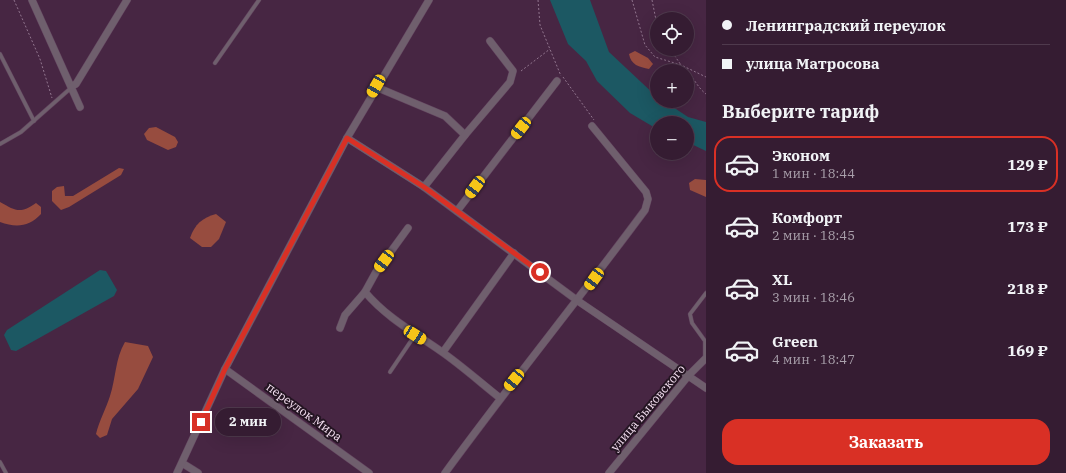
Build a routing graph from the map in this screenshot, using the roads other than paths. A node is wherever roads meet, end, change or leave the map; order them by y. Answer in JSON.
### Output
{"nodes":[{"id":1,"x":32,"y":0,"type":"edge"},
{"id":2,"x":127,"y":0,"type":"edge"},
{"id":3,"x":259,"y":0,"type":"edge"},
{"id":4,"x":429,"y":0,"type":"edge"},
{"id":5,"x":490,"y":41,"type":"dead end"},
{"id":6,"x":0,"y":54,"type":"edge"},
{"id":7,"x":215,"y":63,"type":"dead end"},
{"id":8,"x":557,"y":81,"type":"road end"},
{"id":9,"x":72,"y":86,"type":"junction"},
{"id":10,"x":376,"y":86,"type":"junction"},
{"id":11,"x":80,"y":107,"type":"dead end"},
{"id":12,"x":34,"y":121,"type":"junction"},
{"id":13,"x":592,"y":126,"type":"road end"},
{"id":14,"x":465,"y":135,"type":"junction"},
{"id":15,"x":347,"y":138,"type":"junction"},
{"id":16,"x":0,"y":144,"type":"edge"},
{"id":17,"x":424,"y":187,"type":"junction"},
{"id":18,"x":457,"y":210,"type":"junction"},
{"id":19,"x":408,"y":228,"type":"dead end"},
{"id":20,"x":514,"y":253,"type":"junction"},
{"id":21,"x":365,"y":292,"type":"junction"},
{"id":22,"x":706,"y":293,"type":"edge"},
{"id":23,"x":578,"y":301,"type":"junction"},
{"id":24,"x":340,"y":328,"type":"dead end"},
{"id":25,"x":415,"y":335,"type":"junction"},
{"id":26,"x":443,"y":352,"type":"junction"},
{"id":27,"x":706,"y":359,"type":"edge"},
{"id":28,"x":225,"y":369,"type":"junction"},
{"id":29,"x":390,"y":372,"type":"dead end"},
{"id":30,"x":689,"y":375,"type":"junction"},
{"id":31,"x":706,"y":388,"type":"edge"},
{"id":32,"x":500,"y":398,"type":"junction"},
{"id":33,"x":0,"y":462,"type":"edge"},
{"id":34,"x":182,"y":463,"type":"junction"},
{"id":35,"x":6,"y":473,"type":"edge"},
{"id":36,"x":177,"y":473,"type":"edge"},
{"id":37,"x":198,"y":473,"type":"edge"},
{"id":38,"x":370,"y":473,"type":"edge"},
{"id":39,"x":445,"y":473,"type":"edge"},
{"id":40,"x":609,"y":473,"type":"edge"}],
"edges":[{"from":1,"to":9,"type":"street"},
{"from":2,"to":9,"type":"street"},
{"from":3,"to":7,"type":"lane"},
{"from":4,"to":10,"type":"street"},
{"from":5,"to":14,"type":"street"},
{"from":6,"to":12,"type":"lane"},
{"from":8,"to":18,"type":"street"},
{"from":9,"to":11,"type":"street"},
{"from":9,"to":12,"type":"lane"},
{"from":10,"to":14,"type":"street"},
{"from":10,"to":15,"type":"street"},
{"from":12,"to":16,"type":"lane"},
{"from":13,"to":23,"type":"street"},
{"from":14,"to":17,"type":"street"},
{"from":15,"to":17,"type":"street"},
{"from":15,"to":28,"type":"street"},
{"from":17,"to":18,"type":"street"},
{"from":18,"to":20,"type":"street"},
{"from":19,"to":21,"type":"street"},
{"from":20,"to":23,"type":"street"},
{"from":20,"to":26,"type":"street"},
{"from":21,"to":24,"type":"street"},
{"from":21,"to":25,"type":"street"},
{"from":22,"to":27,"type":"lane"},
{"from":23,"to":30,"type":"street"},
{"from":23,"to":32,"type":"street"},
{"from":25,"to":26,"type":"street"},
{"from":25,"to":29,"type":"lane"},
{"from":26,"to":32,"type":"street"},
{"from":27,"to":30,"type":"street","name":"улица Быковского"},
{"from":28,"to":34,"type":"street"},
{"from":28,"to":38,"type":"street","name":"переулок Мира"},
{"from":30,"to":31,"type":"street"},
{"from":30,"to":40,"type":"street","name":"улица Быковского"},
{"from":32,"to":39,"type":"street"},
{"from":33,"to":35,"type":"lane"},
{"from":34,"to":36,"type":"street"},
{"from":34,"to":37,"type":"street"}]}
